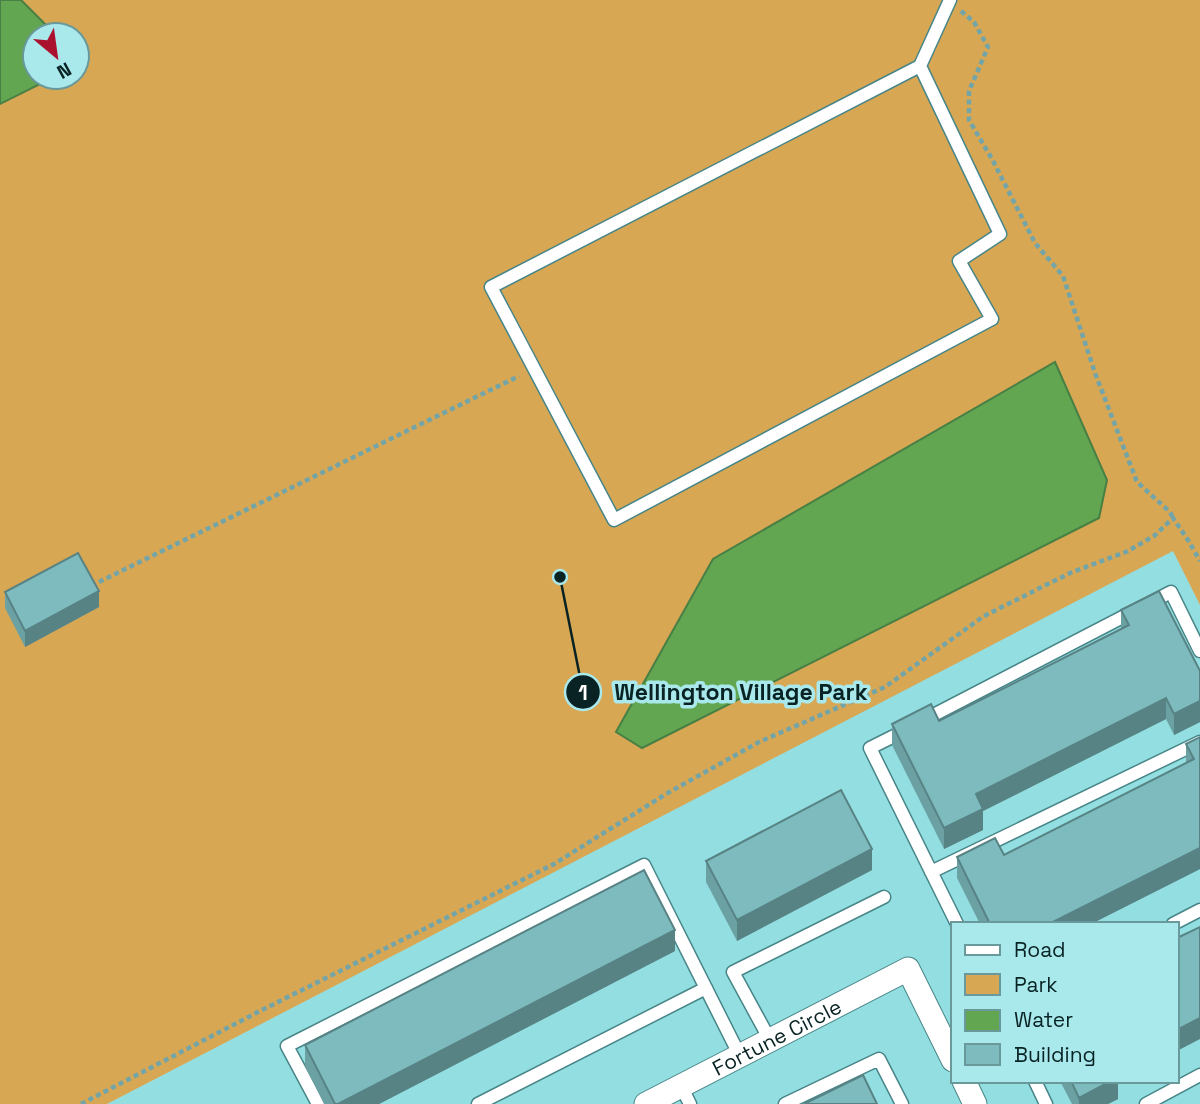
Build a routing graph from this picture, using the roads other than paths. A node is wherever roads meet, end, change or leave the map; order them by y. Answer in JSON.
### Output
{"nodes":[{"id":1,"x":949,"y":1,"type":"edge"},
{"id":2,"x":920,"y":66,"type":"junction"},
{"id":3,"x":1200,"y":651,"type":"edge"},
{"id":4,"x":1200,"y":741,"type":"edge"},
{"id":5,"x":931,"y":872,"type":"junction"},
{"id":6,"x":884,"y":898,"type":"dead end"},
{"id":7,"x":1200,"y":910,"type":"edge"},
{"id":8,"x":956,"y":922,"type":"edge"},
{"id":9,"x":1177,"y":922,"type":"edge"},
{"id":10,"x":706,"y":988,"type":"junction"},
{"id":11,"x":945,"y":1025,"type":"edge"},
{"id":12,"x":770,"y":1040,"type":"junction"},
{"id":13,"x":951,"y":1051,"type":"edge"},
{"id":14,"x":740,"y":1056,"type":"junction"},
{"id":15,"x":1200,"y":1075,"type":"edge"},
{"id":16,"x":965,"y":1083,"type":"edge"},
{"id":17,"x":1036,"y":1083,"type":"edge"},
{"id":18,"x":686,"y":1095,"type":"edge"},
{"id":19,"x":318,"y":1104,"type":"edge"},
{"id":20,"x":478,"y":1104,"type":"edge"},
{"id":21,"x":646,"y":1104,"type":"edge"},
{"id":22,"x":785,"y":1104,"type":"edge"},
{"id":23,"x":902,"y":1104,"type":"edge"},
{"id":24,"x":975,"y":1104,"type":"edge"},
{"id":25,"x":1046,"y":1104,"type":"edge"},
{"id":26,"x":1146,"y":1104,"type":"edge"}],
"edges":[{"from":1,"to":2,"type":"lane"},
{"from":2,"to":2,"type":"lane"},
{"from":3,"to":5,"type":"lane"},
{"from":4,"to":5,"type":"lane"},
{"from":5,"to":8,"type":"lane"},
{"from":6,"to":12,"type":"lane"},
{"from":7,"to":9,"type":"lane"},
{"from":10,"to":14,"type":"lane"},
{"from":10,"to":19,"type":"lane"},
{"from":10,"to":20,"type":"lane"},
{"from":11,"to":12,"type":"street","name":"Fortune Circle"},
{"from":11,"to":13,"type":"street"},
{"from":12,"to":14,"type":"street","name":"Fortune Circle"},
{"from":14,"to":18,"type":"street","name":"Fortune Circle"},
{"from":15,"to":26,"type":"lane"},
{"from":16,"to":24,"type":"street"},
{"from":17,"to":25,"type":"lane"},
{"from":18,"to":21,"type":"street","name":"Fortune Circle"},
{"from":22,"to":23,"type":"lane"}]}
